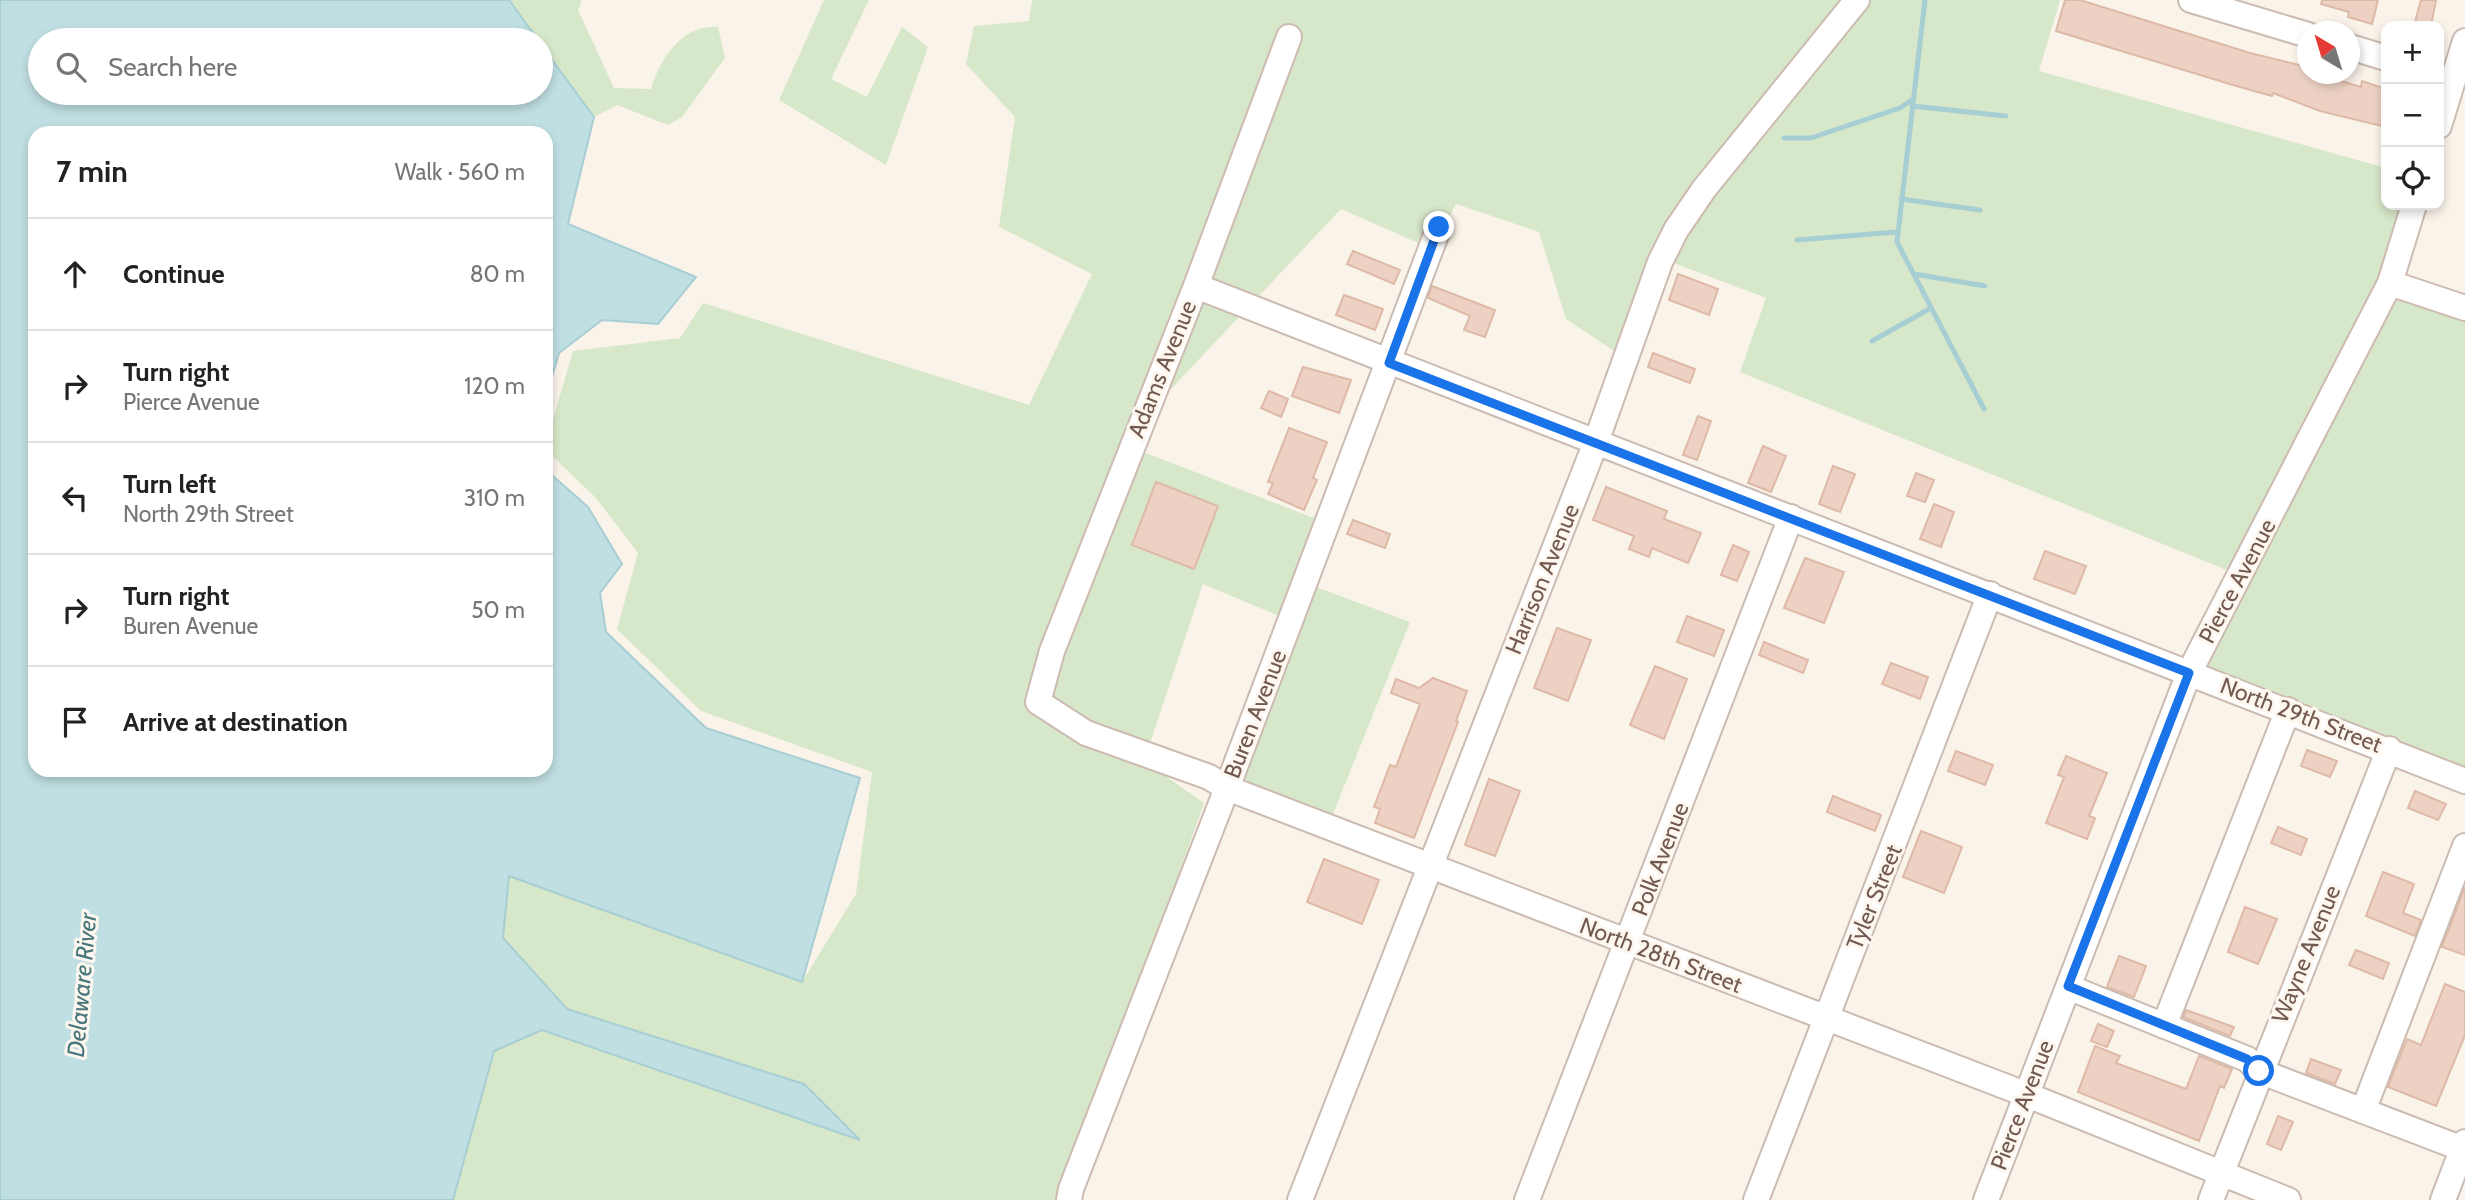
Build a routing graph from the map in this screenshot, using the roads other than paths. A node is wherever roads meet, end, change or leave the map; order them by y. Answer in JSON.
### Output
{"nodes":[{"id":1,"x":1857,"y":0,"type":"edge"},
{"id":2,"x":2191,"y":0,"type":"edge"},
{"id":3,"x":2297,"y":32,"type":"edge"},
{"id":4,"x":1289,"y":37,"type":"dead end"},
{"id":5,"x":2465,"y":41,"type":"edge"},
{"id":6,"x":2360,"y":50,"type":"edge"},
{"id":7,"x":2381,"y":56,"type":"edge"},
{"id":8,"x":2453,"y":78,"type":"edge"},
{"id":9,"x":2444,"y":109,"type":"edge"},
{"id":10,"x":2412,"y":210,"type":"edge"},
{"id":11,"x":1439,"y":227,"type":"dead end"},
{"id":12,"x":2390,"y":284,"type":"junction"},
{"id":13,"x":1196,"y":286,"type":"junction"},
{"id":14,"x":2465,"y":308,"type":"edge"},
{"id":15,"x":1389,"y":363,"type":"junction"},
{"id":16,"x":1596,"y":442,"type":"junction"},
{"id":17,"x":1791,"y":517,"type":"junction"},
{"id":18,"x":1990,"y":594,"type":"junction"},
{"id":19,"x":2189,"y":673,"type":"junction"},
{"id":20,"x":1038,"y":702,"type":"joint"},
{"id":21,"x":2288,"y":710,"type":"junction"},
{"id":22,"x":2389,"y":749,"type":"junction"},
{"id":23,"x":2465,"y":781,"type":"edge"},
{"id":24,"x":1227,"y":788,"type":"junction"},
{"id":25,"x":2465,"y":846,"type":"edge"},
{"id":26,"x":1429,"y":865,"type":"junction"},
{"id":27,"x":1628,"y":942,"type":"junction"},
{"id":28,"x":2068,"y":986,"type":"junction"},
{"id":29,"x":1825,"y":1019,"type":"junction"},
{"id":30,"x":2164,"y":1026,"type":"junction"},
{"id":31,"x":2259,"y":1071,"type":"junction"},
{"id":32,"x":2025,"y":1094,"type":"junction"},
{"id":33,"x":2363,"y":1111,"type":"junction"},
{"id":34,"x":2462,"y":1160,"type":"edge"},
{"id":35,"x":2221,"y":1174,"type":"junction"},
{"id":36,"x":1069,"y":1200,"type":"edge"},
{"id":37,"x":1300,"y":1200,"type":"edge"},
{"id":38,"x":1527,"y":1200,"type":"edge"},
{"id":39,"x":1756,"y":1200,"type":"edge"},
{"id":40,"x":1986,"y":1200,"type":"edge"},
{"id":41,"x":2211,"y":1200,"type":"edge"},
{"id":42,"x":2288,"y":1200,"type":"edge"},
{"id":43,"x":2443,"y":1200,"type":"edge"}],
"edges":[{"from":1,"to":16,"type":"street","name":"Harrison Avenue"},
{"from":2,"to":3,"type":"street"},
{"from":4,"to":13,"type":"street","name":"Adams Avenue"},
{"from":5,"to":8,"type":"street"},
{"from":6,"to":7,"type":"street"},
{"from":8,"to":9,"type":"street"},
{"from":10,"to":12,"type":"street","name":"Pierce Avenue"},
{"from":11,"to":15,"type":"street","name":"Buren Avenue"},
{"from":12,"to":14,"type":"street"},
{"from":12,"to":19,"type":"street","name":"Pierce Avenue"},
{"from":13,"to":15,"type":"street","name":"North 29th Street"},
{"from":13,"to":20,"type":"street","name":"Adams Avenue"},
{"from":15,"to":16,"type":"street","name":"North 29th Street"},
{"from":15,"to":24,"type":"street","name":"Buren Avenue"},
{"from":16,"to":17,"type":"street","name":"North 29th Street"},
{"from":16,"to":26,"type":"street","name":"Harrison Avenue"},
{"from":17,"to":18,"type":"street","name":"North 29th Street"},
{"from":17,"to":27,"type":"street","name":"Polk Avenue"},
{"from":18,"to":19,"type":"street","name":"North 29th Street"},
{"from":18,"to":29,"type":"street","name":"Tyler Street"},
{"from":19,"to":21,"type":"street","name":"North 29th Street"},
{"from":19,"to":28,"type":"street","name":"Pierce Avenue"},
{"from":20,"to":24,"type":"street","name":"North 28th Street"},
{"from":21,"to":22,"type":"street","name":"North 29th Street"},
{"from":21,"to":30,"type":"street"},
{"from":22,"to":23,"type":"street","name":"North 29th Street"},
{"from":22,"to":31,"type":"street","name":"Wayne Avenue"},
{"from":24,"to":26,"type":"street","name":"North 28th Street"},
{"from":24,"to":36,"type":"street","name":"Buren Avenue"},
{"from":25,"to":33,"type":"street"},
{"from":26,"to":27,"type":"street","name":"North 28th Street"},
{"from":26,"to":37,"type":"street","name":"Harrison Avenue"},
{"from":27,"to":29,"type":"street","name":"North 28th Street"},
{"from":27,"to":38,"type":"street","name":"Polk Avenue"},
{"from":28,"to":30,"type":"street"},
{"from":28,"to":32,"type":"street","name":"Pierce Avenue"},
{"from":29,"to":32,"type":"street","name":"North 28th Street"},
{"from":29,"to":39,"type":"street","name":"Tyler Street"},
{"from":30,"to":31,"type":"street"},
{"from":31,"to":33,"type":"street"},
{"from":31,"to":35,"type":"street","name":"Wayne Avenue"},
{"from":32,"to":35,"type":"street","name":"North 28th Street"},
{"from":32,"to":40,"type":"street","name":"Pierce Avenue"},
{"from":33,"to":34,"type":"street"},
{"from":34,"to":43,"type":"street"},
{"from":35,"to":41,"type":"street","name":"Wayne Avenue"},
{"from":35,"to":42,"type":"street","name":"North 28th Street"}]}
